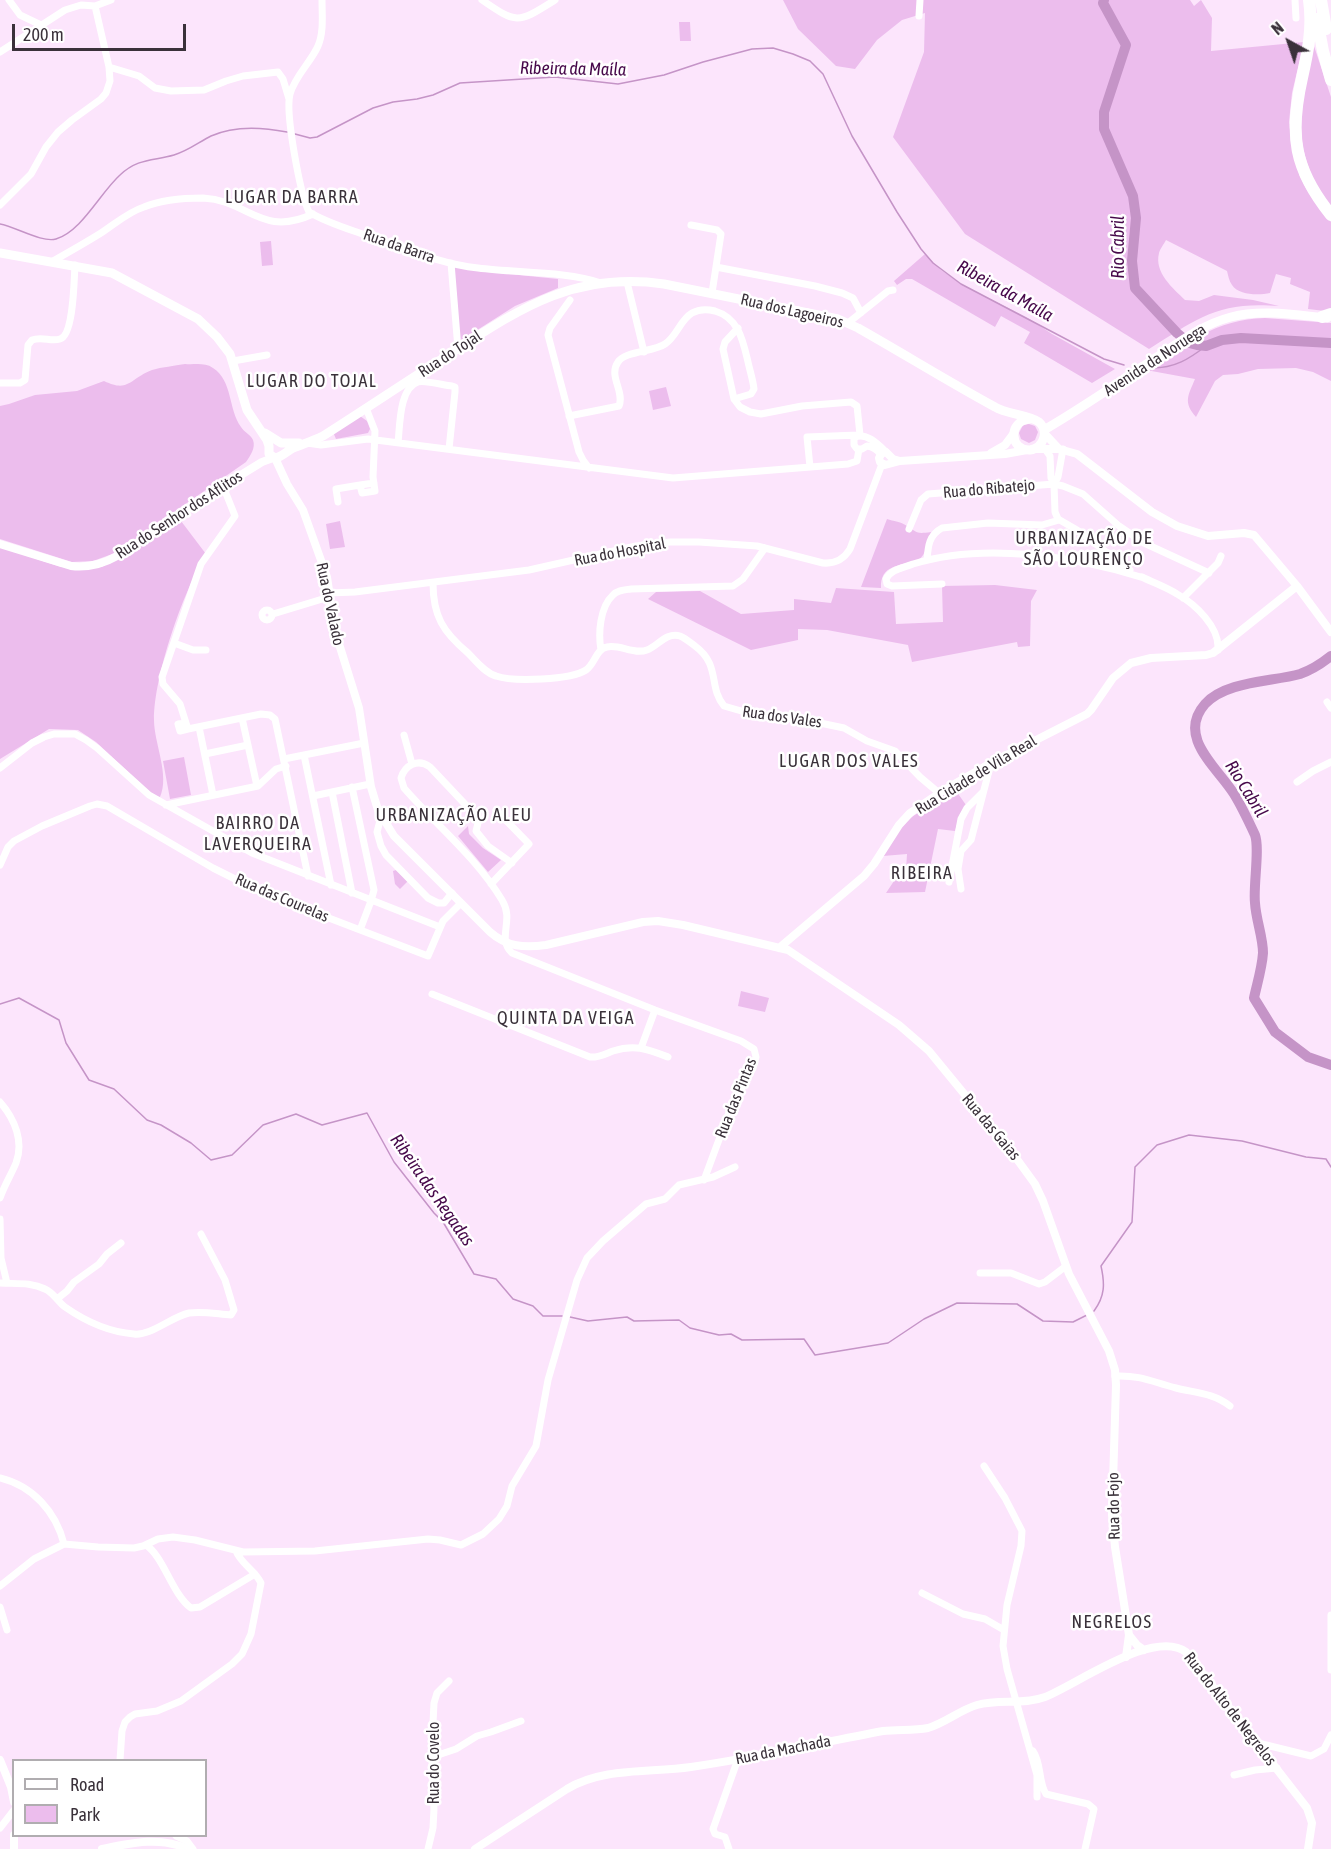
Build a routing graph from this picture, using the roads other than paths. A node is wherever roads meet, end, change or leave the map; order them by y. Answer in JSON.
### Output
{"nodes":[{"id":1,"x":9,"y":0,"type":"edge"},
{"id":2,"x":111,"y":0,"type":"edge"},
{"id":3,"x":322,"y":0,"type":"edge"},
{"id":4,"x":482,"y":0,"type":"edge"},
{"id":5,"x":555,"y":0,"type":"edge"},
{"id":6,"x":920,"y":0,"type":"edge"},
{"id":7,"x":1295,"y":0,"type":"edge"},
{"id":8,"x":1309,"y":0,"type":"edge"},
{"id":9,"x":1315,"y":0,"type":"edge"},
{"id":10,"x":1321,"y":0,"type":"edge"},
{"id":11,"x":94,"y":6,"type":"junction"},
{"id":12,"x":919,"y":16,"type":"dead end"},
{"id":13,"x":1296,"y":18,"type":"dead end"},
{"id":14,"x":41,"y":25,"type":"junction"},
{"id":15,"x":0,"y":52,"type":"edge"},
{"id":16,"x":1331,"y":54,"type":"edge"},
{"id":17,"x":110,"y":67,"type":"junction"},
{"id":18,"x":1331,"y":80,"type":"edge"},
{"id":19,"x":289,"y":100,"type":"junction"},
{"id":20,"x":0,"y":205,"type":"edge"},
{"id":21,"x":313,"y":214,"type":"junction"},
{"id":22,"x":1331,"y":215,"type":"edge"},
{"id":23,"x":691,"y":225,"type":"dead end"},
{"id":24,"x":0,"y":253,"type":"edge"},
{"id":25,"x":53,"y":261,"type":"junction"},
{"id":26,"x":451,"y":263,"type":"junction"},
{"id":27,"x":75,"y":265,"type":"junction"},
{"id":28,"x":716,"y":267,"type":"junction"},
{"id":29,"x":570,"y":277,"type":"junction"},
{"id":30,"x":627,"y":282,"type":"junction"},
{"id":31,"x":601,"y":283,"type":"junction"},
{"id":32,"x":892,"y":290,"type":"dead end"},
{"id":33,"x":570,"y":293,"type":"junction"},
{"id":34,"x":712,"y":293,"type":"junction"},
{"id":35,"x":861,"y":313,"type":"junction"},
{"id":36,"x":1328,"y":316,"type":"edge"},
{"id":37,"x":848,"y":323,"type":"junction"},
{"id":38,"x":738,"y":328,"type":"junction"},
{"id":39,"x":458,"y":349,"type":"junction"},
{"id":40,"x":644,"y":352,"type":"junction"},
{"id":41,"x":267,"y":355,"type":"dead end"},
{"id":42,"x":233,"y":361,"type":"junction"},
{"id":43,"x":0,"y":383,"type":"edge"},
{"id":44,"x":734,"y":399,"type":"junction"},
{"id":45,"x":1087,"y":404,"type":"junction"},
{"id":46,"x":366,"y":408,"type":"junction"},
{"id":47,"x":998,"y":409,"type":"junction"},
{"id":48,"x":569,"y":416,"type":"junction"},
{"id":49,"x":1033,"y":419,"type":"junction"},
{"id":50,"x":257,"y":425,"type":"junction"},
{"id":51,"x":1014,"y":431,"type":"junction"},
{"id":52,"x":1044,"y":432,"type":"junction"},
{"id":53,"x":375,"y":440,"type":"junction"},
{"id":54,"x":862,"y":441,"type":"junction"},
{"id":55,"x":280,"y":442,"type":"junction"},
{"id":56,"x":398,"y":442,"type":"junction"},
{"id":57,"x":307,"y":443,"type":"junction"},
{"id":58,"x":449,"y":449,"type":"junction"},
{"id":59,"x":1030,"y":449,"type":"junction"},
{"id":60,"x":1045,"y":449,"type":"junction"},
{"id":61,"x":1061,"y":449,"type":"junction"},
{"id":62,"x":275,"y":453,"type":"junction"},
{"id":63,"x":988,"y":454,"type":"junction"},
{"id":64,"x":886,"y":458,"type":"junction"},
{"id":65,"x":810,"y":467,"type":"junction"},
{"id":66,"x":589,"y":468,"type":"junction"},
{"id":67,"x":1054,"y":484,"type":"junction"},
{"id":68,"x":223,"y":486,"type":"junction"},
{"id":69,"x":338,"y":502,"type":"dead end"},
{"id":70,"x":1059,"y":520,"type":"junction"},
{"id":71,"x":909,"y":529,"type":"dead end"},
{"id":72,"x":0,"y":544,"type":"edge"},
{"id":73,"x":765,"y":548,"type":"junction"},
{"id":74,"x":1221,"y":556,"type":"dead end"},
{"id":75,"x":927,"y":560,"type":"junction"},
{"id":76,"x":1209,"y":573,"type":"junction"},
{"id":77,"x":1144,"y":578,"type":"junction"},
{"id":78,"x":433,"y":582,"type":"junction"},
{"id":79,"x":942,"y":584,"type":"dead end"},
{"id":80,"x":1297,"y":586,"type":"junction"},
{"id":81,"x":329,"y":595,"type":"junction"},
{"id":82,"x":1183,"y":598,"type":"junction"},
{"id":83,"x":273,"y":614,"type":"dead end"},
{"id":84,"x":1329,"y":630,"type":"edge"},
{"id":85,"x":174,"y":643,"type":"junction"},
{"id":86,"x":206,"y":650,"type":"dead end"},
{"id":87,"x":601,"y":650,"type":"junction"},
{"id":88,"x":1218,"y":650,"type":"junction"},
{"id":89,"x":242,"y":718,"type":"junction"},
{"id":90,"x":199,"y":727,"type":"junction"},
{"id":91,"x":404,"y":735,"type":"dead end"},
{"id":92,"x":364,"y":743,"type":"junction"},
{"id":93,"x":248,"y":745,"type":"junction"},
{"id":94,"x":205,"y":754,"type":"junction"},
{"id":95,"x":304,"y":755,"type":"junction"},
{"id":96,"x":1331,"y":762,"type":"edge"},
{"id":97,"x":285,"y":763,"type":"junction"},
{"id":98,"x":991,"y":763,"type":"junction"},
{"id":99,"x":412,"y":764,"type":"junction"},
{"id":100,"x":0,"y":768,"type":"edge"},
{"id":101,"x":1297,"y":782,"type":"dead end"},
{"id":102,"x":370,"y":784,"type":"junction"},
{"id":103,"x":257,"y":786,"type":"junction"},
{"id":104,"x":352,"y":788,"type":"junction"},
{"id":105,"x":332,"y":792,"type":"junction"},
{"id":106,"x":939,"y":793,"type":"junction"},
{"id":107,"x":982,"y":793,"type":"junction"},
{"id":108,"x":213,"y":795,"type":"junction"},
{"id":109,"x":313,"y":796,"type":"junction"},
{"id":110,"x":166,"y":805,"type":"junction"},
{"id":111,"x":495,"y":810,"type":"dead end"},
{"id":112,"x":381,"y":817,"type":"junction"},
{"id":113,"x":8,"y":847,"type":"junction"},
{"id":114,"x":0,"y":851,"type":"edge"},
{"id":115,"x":512,"y":863,"type":"junction"},
{"id":116,"x":0,"y":865,"type":"edge"},
{"id":117,"x":308,"y":876,"type":"junction"},
{"id":118,"x":949,"y":882,"type":"dead end"},
{"id":119,"x":491,"y":884,"type":"junction"},
{"id":120,"x":331,"y":885,"type":"junction"},
{"id":121,"x":961,"y":889,"type":"dead end"},
{"id":122,"x":352,"y":893,"type":"junction"},
{"id":123,"x":452,"y":893,"type":"junction"},
{"id":124,"x":371,"y":900,"type":"junction"},
{"id":125,"x":461,"y":903,"type":"junction"},
{"id":126,"x":440,"y":927,"type":"junction"},
{"id":127,"x":506,"y":927,"type":"junction"},
{"id":128,"x":360,"y":930,"type":"junction"},
{"id":129,"x":494,"y":935,"type":"junction"},
{"id":130,"x":514,"y":945,"type":"junction"},
{"id":131,"x":779,"y":948,"type":"junction"},
{"id":132,"x":432,"y":994,"type":"dead end"},
{"id":133,"x":654,"y":1010,"type":"junction"},
{"id":134,"x":641,"y":1048,"type":"junction"},
{"id":135,"x":668,"y":1058,"type":"dead end"},
{"id":136,"x":0,"y":1102,"type":"edge"},
{"id":137,"x":735,"y":1167,"type":"dead end"},
{"id":138,"x":704,"y":1180,"type":"junction"},
{"id":139,"x":0,"y":1198,"type":"edge"},
{"id":140,"x":0,"y":1219,"type":"edge"},
{"id":141,"x":201,"y":1234,"type":"dead end"},
{"id":142,"x":121,"y":1243,"type":"dead end"},
{"id":143,"x":1066,"y":1266,"type":"junction"},
{"id":144,"x":980,"y":1274,"type":"dead end"},
{"id":145,"x":4,"y":1283,"type":"edge"},
{"id":146,"x":57,"y":1299,"type":"junction"},
{"id":147,"x":1115,"y":1376,"type":"junction"},
{"id":148,"x":1230,"y":1406,"type":"dead end"},
{"id":149,"x":984,"y":1466,"type":"dead end"},
{"id":150,"x":0,"y":1478,"type":"edge"},
{"id":151,"x":64,"y":1544,"type":"junction"},
{"id":152,"x":146,"y":1545,"type":"junction"},
{"id":153,"x":236,"y":1551,"type":"junction"},
{"id":154,"x":255,"y":1574,"type":"junction"},
{"id":155,"x":0,"y":1586,"type":"edge"},
{"id":156,"x":922,"y":1593,"type":"dead end"},
{"id":157,"x":0,"y":1607,"type":"edge"},
{"id":158,"x":1331,"y":1615,"type":"edge"},
{"id":159,"x":7,"y":1630,"type":"dead end"},
{"id":160,"x":1004,"y":1630,"type":"junction"},
{"id":161,"x":1129,"y":1635,"type":"junction"},
{"id":162,"x":1144,"y":1650,"type":"junction"},
{"id":163,"x":1126,"y":1657,"type":"junction"},
{"id":164,"x":1331,"y":1670,"type":"edge"},
{"id":165,"x":449,"y":1681,"type":"dead end"},
{"id":166,"x":1015,"y":1701,"type":"junction"},
{"id":167,"x":996,"y":1702,"type":"joint"},
{"id":168,"x":521,"y":1721,"type":"dead end"},
{"id":169,"x":1331,"y":1735,"type":"edge"},
{"id":170,"x":1258,"y":1743,"type":"junction"},
{"id":171,"x":1028,"y":1745,"type":"junction"},
{"id":172,"x":432,"y":1757,"type":"junction"},
{"id":173,"x":120,"y":1759,"type":"edge"},
{"id":174,"x":738,"y":1759,"type":"junction"},
{"id":175,"x":0,"y":1760,"type":"edge"},
{"id":176,"x":1277,"y":1768,"type":"junction"},
{"id":177,"x":1234,"y":1775,"type":"dead end"},
{"id":178,"x":12,"y":1790,"type":"edge"},
{"id":179,"x":1037,"y":1797,"type":"dead end"},
{"id":180,"x":12,"y":1813,"type":"edge"},
{"id":181,"x":0,"y":1828,"type":"edge"},
{"id":182,"x":178,"y":1837,"type":"edge"},
{"id":183,"x":102,"y":1849,"type":"edge"},
{"id":184,"x":188,"y":1849,"type":"edge"},
{"id":185,"x":193,"y":1849,"type":"edge"},
{"id":186,"x":428,"y":1849,"type":"edge"},
{"id":187,"x":475,"y":1849,"type":"edge"},
{"id":188,"x":729,"y":1849,"type":"edge"},
{"id":189,"x":1085,"y":1849,"type":"edge"},
{"id":190,"x":1308,"y":1849,"type":"edge"}],
"edges":[{"from":1,"to":14,"type":"street"},
{"from":2,"to":11,"type":"street"},
{"from":3,"to":19,"type":"street"},
{"from":4,"to":5,"type":"street"},
{"from":6,"to":12,"type":"street"},
{"from":7,"to":13,"type":"street"},
{"from":8,"to":22,"type":"highway"},
{"from":9,"to":18,"type":"highway"},
{"from":10,"to":16,"type":"highway"},
{"from":11,"to":14,"type":"street"},
{"from":11,"to":17,"type":"street"},
{"from":14,"to":15,"type":"street"},
{"from":17,"to":19,"type":"street"},
{"from":17,"to":20,"type":"street"},
{"from":19,"to":21,"type":"street"},
{"from":21,"to":25,"type":"street"},
{"from":21,"to":26,"type":"street","name":"Rua da Barra"},
{"from":23,"to":28,"type":"street"},
{"from":24,"to":25,"type":"main road"},
{"from":25,"to":27,"type":"main road"},
{"from":26,"to":29,"type":"street","name":"Rua da Barra"},
{"from":26,"to":39,"type":"street"},
{"from":27,"to":42,"type":"main road"},
{"from":27,"to":43,"type":"street"},
{"from":28,"to":34,"type":"street"},
{"from":28,"to":35,"type":"street"},
{"from":29,"to":31,"type":"street","name":"Rua da Barra"},
{"from":29,"to":33,"type":"street"},
{"from":30,"to":31,"type":"main road","name":"Rua dos Lagoeiros"},
{"from":30,"to":34,"type":"main road","name":"Rua dos Lagoeiros"},
{"from":30,"to":40,"type":"street"},
{"from":31,"to":33,"type":"main road","name":"Rua do Tojal"},
{"from":32,"to":35,"type":"street"},
{"from":33,"to":39,"type":"main road","name":"Rua do Tojal"},
{"from":33,"to":48,"type":"street"},
{"from":34,"to":37,"type":"main road","name":"Rua dos Lagoeiros"},
{"from":35,"to":37,"type":"street"},
{"from":36,"to":45,"type":"main road","name":"Avenida da Noruega"},
{"from":37,"to":47,"type":"main road","name":"Rua dos Lagoeiros"},
{"from":38,"to":40,"type":"street"},
{"from":38,"to":44,"type":"street"},
{"from":38,"to":44,"type":"street"},
{"from":39,"to":46,"type":"main road","name":"Rua do Tojal"},
{"from":40,"to":48,"type":"street"},
{"from":41,"to":42,"type":"street"},
{"from":42,"to":50,"type":"main road"},
{"from":44,"to":54,"type":"street"},
{"from":45,"to":49,"type":"main road","name":"Avenida da Noruega"},
{"from":45,"to":52,"type":"main road","name":"Avenida da Noruega"},
{"from":46,"to":53,"type":"street"},
{"from":46,"to":57,"type":"main road","name":"Rua do Tojal"},
{"from":47,"to":49,"type":"main road","name":"Rua dos Lagoeiros"},
{"from":47,"to":51,"type":"main road","name":"Rua dos Lagoeiros"},
{"from":48,"to":66,"type":"street"},
{"from":49,"to":51,"type":"main road"},
{"from":49,"to":52,"type":"main road"},
{"from":50,"to":55,"type":"main road"},
{"from":50,"to":62,"type":"main road"},
{"from":51,"to":59,"type":"main road"},
{"from":51,"to":63,"type":"street"},
{"from":52,"to":59,"type":"main road"},
{"from":52,"to":61,"type":"street"},
{"from":53,"to":56,"type":"street"},
{"from":53,"to":57,"type":"street"},
{"from":53,"to":69,"type":"street"},
{"from":54,"to":64,"type":"street"},
{"from":54,"to":65,"type":"street"},
{"from":54,"to":65,"type":"street"},
{"from":55,"to":57,"type":"main road"},
{"from":55,"to":62,"type":"main road"},
{"from":56,"to":58,"type":"street"},
{"from":56,"to":58,"type":"street"},
{"from":57,"to":62,"type":"main road","name":"Rua do Tojal"},
{"from":58,"to":66,"type":"street"},
{"from":59,"to":60,"type":"street"},
{"from":59,"to":63,"type":"street"},
{"from":60,"to":61,"type":"street"},
{"from":60,"to":67,"type":"street"},
{"from":61,"to":67,"type":"street"},
{"from":61,"to":80,"type":"street"},
{"from":62,"to":68,"type":"street","name":"Rua do Senhor dos Aflitos"},
{"from":62,"to":81,"type":"street","name":"Rua do Valado"},
{"from":63,"to":64,"type":"street"},
{"from":64,"to":73,"type":"street","name":"Rua do Hospital"},
{"from":65,"to":66,"type":"street"},
{"from":67,"to":70,"type":"street"},
{"from":67,"to":71,"type":"street","name":"Rua do Ribatejo"},
{"from":67,"to":76,"type":"street"},
{"from":68,"to":72,"type":"street","name":"Rua do Senhor dos Aflitos"},
{"from":68,"to":85,"type":"street"},
{"from":70,"to":75,"type":"street"},
{"from":70,"to":77,"type":"street"},
{"from":73,"to":78,"type":"street","name":"Rua do Hospital"},
{"from":73,"to":87,"type":"street"},
{"from":74,"to":76,"type":"street"},
{"from":75,"to":77,"type":"street"},
{"from":75,"to":79,"type":"street"},
{"from":76,"to":82,"type":"street"},
{"from":77,"to":82,"type":"street"},
{"from":78,"to":81,"type":"street","name":"Rua do Hospital"},
{"from":78,"to":87,"type":"street"},
{"from":80,"to":84,"type":"street"},
{"from":80,"to":88,"type":"street"},
{"from":81,"to":83,"type":"street","name":"Rua do Hospital"},
{"from":81,"to":92,"type":"street","name":"Rua do Valado"},
{"from":82,"to":88,"type":"street"},
{"from":85,"to":86,"type":"street"},
{"from":85,"to":90,"type":"street"},
{"from":87,"to":106,"type":"street","name":"Rua dos Vales"},
{"from":88,"to":98,"type":"street","name":"Rua Cidade de Vila Real"},
{"from":89,"to":90,"type":"street"},
{"from":89,"to":93,"type":"street"},
{"from":89,"to":97,"type":"street"},
{"from":90,"to":94,"type":"street"},
{"from":91,"to":99,"type":"street"},
{"from":92,"to":95,"type":"street"},
{"from":92,"to":102,"type":"street","name":"Rua do Valado"},
{"from":93,"to":94,"type":"street"},
{"from":93,"to":103,"type":"street"},
{"from":94,"to":108,"type":"street"},
{"from":95,"to":97,"type":"street"},
{"from":95,"to":109,"type":"street"},
{"from":96,"to":101,"type":"street"},
{"from":97,"to":103,"type":"street"},
{"from":97,"to":117,"type":"street"},
{"from":98,"to":106,"type":"street","name":"Rua Cidade de Vila Real"},
{"from":98,"to":107,"type":"street"},
{"from":99,"to":115,"type":"street"},
{"from":99,"to":119,"type":"street"},
{"from":100,"to":110,"type":"street"},
{"from":102,"to":104,"type":"street"},
{"from":102,"to":112,"type":"street","name":"Rua do Valado"},
{"from":103,"to":108,"type":"street"},
{"from":104,"to":105,"type":"street"},
{"from":104,"to":124,"type":"street"},
{"from":105,"to":109,"type":"street"},
{"from":105,"to":122,"type":"street"},
{"from":106,"to":131,"type":"street","name":"Rua Cidade de Vila Real"},
{"from":107,"to":118,"type":"street"},
{"from":107,"to":121,"type":"street"},
{"from":108,"to":110,"type":"street"},
{"from":109,"to":120,"type":"street"},
{"from":110,"to":117,"type":"street"},
{"from":111,"to":115,"type":"street"},
{"from":112,"to":123,"type":"street","name":"Rua do Valado"},
{"from":112,"to":123,"type":"street"},
{"from":113,"to":114,"type":"street"},
{"from":113,"to":116,"type":"street"},
{"from":113,"to":128,"type":"street","name":"Rua das Courelas"},
{"from":115,"to":119,"type":"street"},
{"from":117,"to":120,"type":"street"},
{"from":119,"to":127,"type":"street"},
{"from":120,"to":122,"type":"street"},
{"from":122,"to":124,"type":"street"},
{"from":123,"to":125,"type":"street","name":"Rua do Valado"},
{"from":124,"to":126,"type":"street"},
{"from":124,"to":128,"type":"street"},
{"from":125,"to":126,"type":"street"},
{"from":125,"to":129,"type":"street","name":"Rua do Valado"},
{"from":126,"to":128,"type":"street","name":"Rua das Courelas"},
{"from":127,"to":129,"type":"street"},
{"from":127,"to":130,"type":"street"},
{"from":129,"to":130,"type":"street","name":"Rua do Valado"},
{"from":130,"to":131,"type":"street"},
{"from":130,"to":133,"type":"street"},
{"from":131,"to":143,"type":"street","name":"Rua das Gaias"},
{"from":132,"to":134,"type":"street"},
{"from":133,"to":134,"type":"street"},
{"from":133,"to":138,"type":"street","name":"Rua das Pintas"},
{"from":134,"to":135,"type":"street"},
{"from":136,"to":139,"type":"street"},
{"from":137,"to":138,"type":"street"},
{"from":138,"to":153,"type":"street"},
{"from":140,"to":145,"type":"street"},
{"from":141,"to":146,"type":"street"},
{"from":142,"to":146,"type":"street"},
{"from":143,"to":144,"type":"street"},
{"from":143,"to":147,"type":"street","name":"Rua das Gaias"},
{"from":145,"to":146,"type":"street"},
{"from":147,"to":148,"type":"street"},
{"from":147,"to":161,"type":"street","name":"Rua do Fojo"},
{"from":149,"to":160,"type":"street"},
{"from":150,"to":151,"type":"street"},
{"from":151,"to":152,"type":"street"},
{"from":151,"to":155,"type":"street"},
{"from":152,"to":153,"type":"street"},
{"from":152,"to":154,"type":"street"},
{"from":153,"to":154,"type":"street"},
{"from":154,"to":173,"type":"street"},
{"from":156,"to":160,"type":"street"},
{"from":157,"to":159,"type":"street"},
{"from":158,"to":164,"type":"street"},
{"from":160,"to":166,"type":"street"},
{"from":161,"to":162,"type":"street"},
{"from":161,"to":163,"type":"street","name":"Rua do Fojo"},
{"from":162,"to":163,"type":"street","name":"Rua do Alto de Negrelos"},
{"from":162,"to":170,"type":"street","name":"Rua do Alto de Negrelos"},
{"from":163,"to":166,"type":"street","name":"Rua do Alto de Negrelos"},
{"from":165,"to":172,"type":"street","name":"Rua do Covelo"},
{"from":166,"to":167,"type":"street","name":"Rua do Alto de Negrelos"},
{"from":166,"to":171,"type":"street"},
{"from":167,"to":174,"type":"street","name":"Rua da Machada"},
{"from":168,"to":172,"type":"street"},
{"from":169,"to":170,"type":"street"},
{"from":170,"to":176,"type":"street","name":"Rua do Alto de Negrelos"},
{"from":171,"to":179,"type":"street"},
{"from":171,"to":189,"type":"street"},
{"from":172,"to":186,"type":"street","name":"Rua do Covelo"},
{"from":174,"to":187,"type":"street","name":"Rua da Machada"},
{"from":174,"to":188,"type":"street"},
{"from":175,"to":178,"type":"street"},
{"from":176,"to":177,"type":"street"},
{"from":176,"to":190,"type":"street","name":"Rua do Alto de Negrelos"},
{"from":180,"to":181,"type":"street"},
{"from":182,"to":185,"type":"street"},
{"from":183,"to":184,"type":"street"}]}
